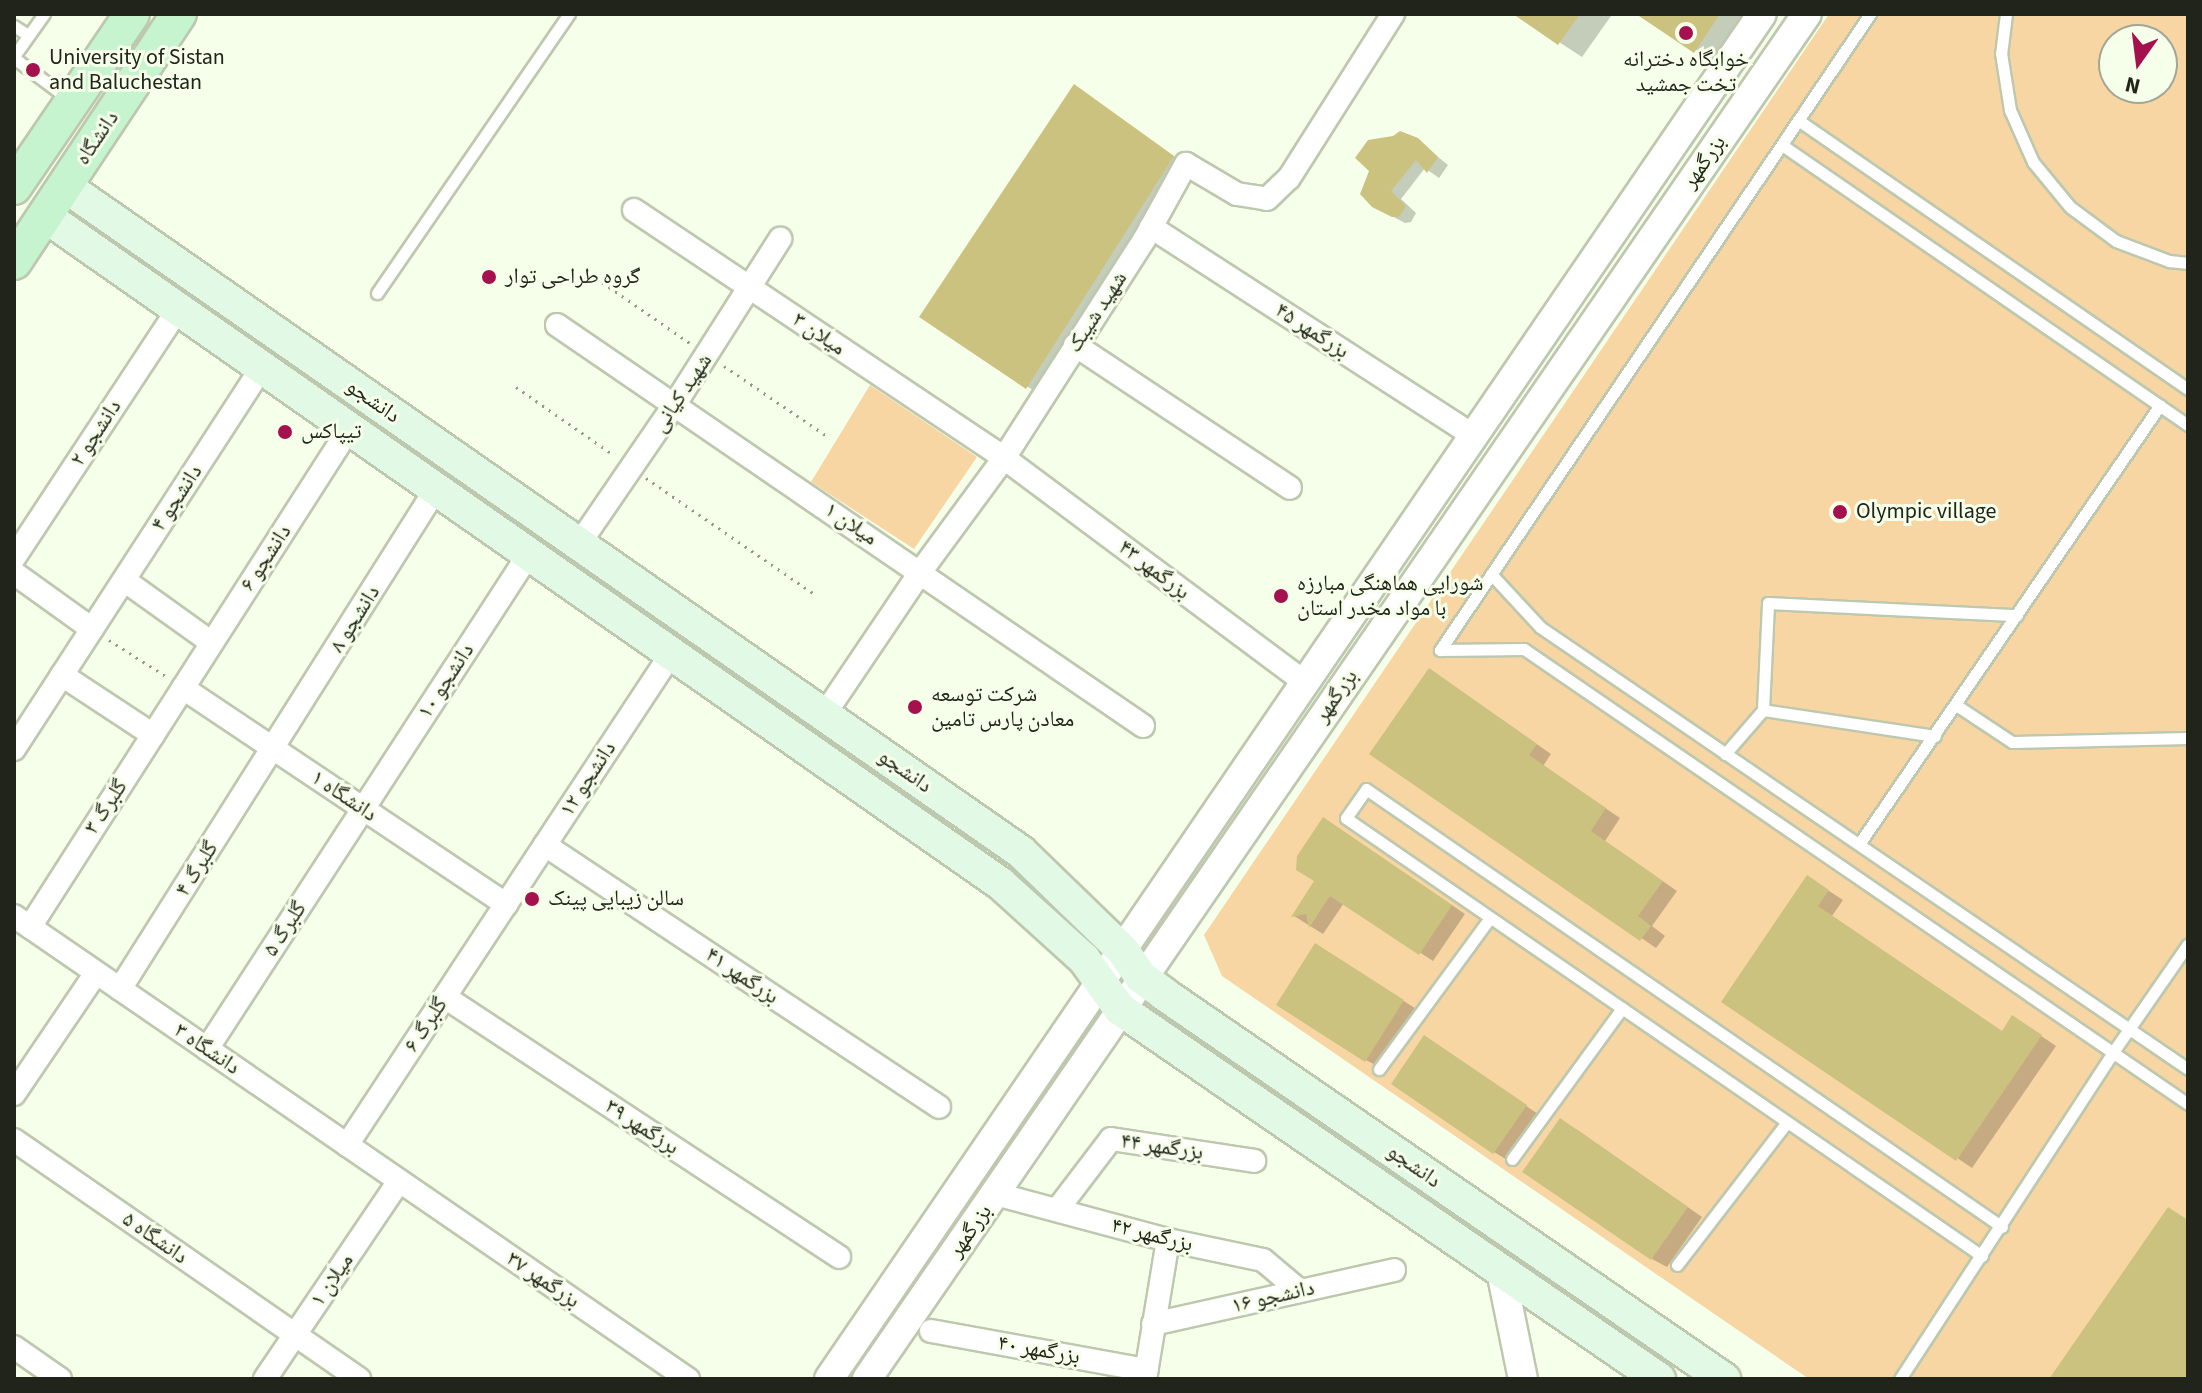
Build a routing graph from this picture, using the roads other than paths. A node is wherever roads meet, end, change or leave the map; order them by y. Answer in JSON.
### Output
{"nodes":[{"id":1,"x":44,"y":14,"type":"edge"},
{"id":2,"x":132,"y":14,"type":"edge"},
{"id":3,"x":179,"y":14,"type":"edge"},
{"id":4,"x":569,"y":14,"type":"edge"},
{"id":5,"x":1393,"y":14,"type":"edge"},
{"id":6,"x":1762,"y":14,"type":"edge"},
{"id":7,"x":1807,"y":14,"type":"edge"},
{"id":8,"x":1870,"y":14,"type":"edge"},
{"id":9,"x":2006,"y":14,"type":"edge"},
{"id":10,"x":14,"y":26,"type":"edge"},
{"id":11,"x":28,"y":35,"type":"junction"},
{"id":12,"x":1735,"y":53,"type":"junction"},
{"id":13,"x":14,"y":57,"type":"edge"},
{"id":14,"x":1765,"y":74,"type":"junction"},
{"id":15,"x":72,"y":102,"type":"junction"},
{"id":16,"x":1798,"y":120,"type":"junction"},
{"id":17,"x":1782,"y":145,"type":"junction"},
{"id":18,"x":65,"y":186,"type":"junction"},
{"id":19,"x":14,"y":187,"type":"edge"},
{"id":20,"x":634,"y":210,"type":"dead end"},
{"id":21,"x":101,"y":212,"type":"junction"},
{"id":22,"x":45,"y":216,"type":"junction"},
{"id":23,"x":1151,"y":227,"type":"junction"},
{"id":24,"x":780,"y":239,"type":"dead end"},
{"id":25,"x":90,"y":247,"type":"junction"},
{"id":26,"x":14,"y":262,"type":"edge"},
{"id":27,"x":2188,"y":263,"type":"edge"},
{"id":28,"x":751,"y":289,"type":"junction"},
{"id":29,"x":377,"y":293,"type":"dead end"},
{"id":30,"x":178,"y":309,"type":"junction"},
{"id":31,"x":557,"y":325,"type":"dead end"},
{"id":32,"x":1075,"y":345,"type":"junction"},
{"id":33,"x":262,"y":367,"type":"junction"},
{"id":34,"x":2188,"y":389,"type":"edge"},
{"id":35,"x":675,"y":404,"type":"junction"},
{"id":36,"x":2160,"y":405,"type":"junction"},
{"id":37,"x":1479,"y":425,"type":"junction"},
{"id":38,"x":2188,"y":425,"type":"edge"},
{"id":39,"x":349,"y":429,"type":"junction"},
{"id":40,"x":1514,"y":438,"type":"junction"},
{"id":41,"x":1004,"y":458,"type":"junction"},
{"id":42,"x":1290,"y":488,"type":"dead end"},
{"id":43,"x":436,"y":489,"type":"junction"},
{"id":44,"x":579,"y":544,"type":"junction"},
{"id":45,"x":529,"y":554,"type":"junction"},
{"id":46,"x":14,"y":558,"type":"edge"},
{"id":47,"x":921,"y":571,"type":"junction"},
{"id":48,"x":14,"y":573,"type":"edge"},
{"id":49,"x":1491,"y":574,"type":"junction"},
{"id":50,"x":124,"y":580,"type":"junction"},
{"id":51,"x":2017,"y":615,"type":"junction"},
{"id":52,"x":92,"y":629,"type":"junction"},
{"id":53,"x":212,"y":643,"type":"junction"},
{"id":54,"x":671,"y":654,"type":"junction"},
{"id":55,"x":62,"y":675,"type":"junction"},
{"id":56,"x":1304,"y":682,"type":"junction"},
{"id":57,"x":183,"y":688,"type":"junction"},
{"id":58,"x":1956,"y":705,"type":"junction"},
{"id":59,"x":1763,"y":710,"type":"junction"},
{"id":60,"x":824,"y":715,"type":"junction"},
{"id":61,"x":1143,"y":726,"type":"dead end"},
{"id":62,"x":153,"y":735,"type":"junction"},
{"id":63,"x":1935,"y":736,"type":"junction"},
{"id":64,"x":2188,"y":738,"type":"edge"},
{"id":65,"x":273,"y":748,"type":"junction"},
{"id":66,"x":14,"y":749,"type":"edge"},
{"id":67,"x":1725,"y":754,"type":"junction"},
{"id":68,"x":363,"y":809,"type":"junction"},
{"id":69,"x":1859,"y":844,"type":"junction"},
{"id":70,"x":545,"y":845,"type":"junction"},
{"id":71,"x":506,"y":904,"type":"junction"},
{"id":72,"x":1490,"y":918,"type":"junction"},
{"id":73,"x":22,"y":922,"type":"edge"},
{"id":74,"x":2188,"y":944,"type":"edge"},
{"id":75,"x":1132,"y":964,"type":"junction"},
{"id":76,"x":96,"y":973,"type":"junction"},
{"id":77,"x":1101,"y":982,"type":"junction"},
{"id":78,"x":120,"y":989,"type":"junction"},
{"id":79,"x":445,"y":997,"type":"junction"},
{"id":80,"x":1622,"y":1008,"type":"junction"},
{"id":81,"x":1120,"y":1009,"type":"junction"},
{"id":82,"x":2130,"y":1029,"type":"junction"},
{"id":83,"x":207,"y":1049,"type":"junction"},
{"id":84,"x":2113,"y":1052,"type":"junction"},
{"id":85,"x":1379,"y":1069,"type":"dead end"},
{"id":86,"x":2188,"y":1069,"type":"edge"},
{"id":87,"x":14,"y":1094,"type":"edge"},
{"id":88,"x":2188,"y":1104,"type":"edge"},
{"id":89,"x":939,"y":1107,"type":"dead end"},
{"id":90,"x":1787,"y":1122,"type":"junction"},
{"id":91,"x":14,"y":1140,"type":"edge"},
{"id":92,"x":347,"y":1145,"type":"junction"},
{"id":93,"x":1512,"y":1159,"type":"dead end"},
{"id":94,"x":1254,"y":1161,"type":"dead end"},
{"id":95,"x":399,"y":1181,"type":"junction"},
{"id":96,"x":996,"y":1194,"type":"junction"},
{"id":97,"x":1057,"y":1210,"type":"junction"},
{"id":98,"x":2002,"y":1227,"type":"junction"},
{"id":99,"x":1168,"y":1240,"type":"junction"},
{"id":100,"x":1982,"y":1256,"type":"junction"},
{"id":101,"x":839,"y":1257,"type":"dead end"},
{"id":102,"x":1677,"y":1265,"type":"dead end"},
{"id":103,"x":1394,"y":1270,"type":"dead end"},
{"id":104,"x":1501,"y":1271,"type":"junction"},
{"id":105,"x":1300,"y":1291,"type":"junction"},
{"id":106,"x":1153,"y":1324,"type":"junction"},
{"id":107,"x":931,"y":1331,"type":"dead end"},
{"id":108,"x":295,"y":1335,"type":"junction"},
{"id":109,"x":14,"y":1347,"type":"edge"},
{"id":110,"x":1145,"y":1374,"type":"edge"},
{"id":111,"x":60,"y":1379,"type":"edge"},
{"id":112,"x":265,"y":1379,"type":"edge"},
{"id":113,"x":359,"y":1379,"type":"edge"},
{"id":114,"x":688,"y":1379,"type":"edge"},
{"id":115,"x":829,"y":1379,"type":"edge"},
{"id":116,"x":867,"y":1379,"type":"edge"},
{"id":117,"x":1523,"y":1379,"type":"edge"},
{"id":118,"x":1659,"y":1379,"type":"edge"},
{"id":119,"x":1724,"y":1379,"type":"edge"},
{"id":120,"x":1900,"y":1379,"type":"edge"}],
"edges":[{"from":1,"to":11,"type":"lane"},
{"from":2,"to":15,"type":"main road","name":"دانشگاه"},
{"from":3,"to":18,"type":"main road","name":"دانشگاه"},
{"from":4,"to":29,"type":"lane"},
{"from":5,"to":23,"type":"street","name":"شهید شیبک"},
{"from":6,"to":12,"type":"street","name":"بزرگمهر"},
{"from":7,"to":14,"type":"street","name":"بزرگمهر"},
{"from":8,"to":16,"type":"lane"},
{"from":9,"to":27,"type":"lane"},
{"from":10,"to":11,"type":"lane"},
{"from":11,"to":13,"type":"lane"},
{"from":12,"to":14,"type":"street"},
{"from":12,"to":37,"type":"street","name":"بزرگمهر"},
{"from":13,"to":15,"type":"lane"},
{"from":14,"to":40,"type":"street","name":"بزرگمهر"},
{"from":15,"to":19,"type":"main road","name":"دانشگاه"},
{"from":16,"to":17,"type":"lane"},
{"from":16,"to":34,"type":"lane"},
{"from":17,"to":36,"type":"lane"},
{"from":17,"to":49,"type":"lane"},
{"from":18,"to":21,"type":"main road","name":"دانشجو"},
{"from":18,"to":22,"type":"main road","name":"دانشگاه"},
{"from":20,"to":28,"type":"street","name":"میلان ۳"},
{"from":21,"to":25,"type":"main road"},
{"from":21,"to":44,"type":"main road","name":"دانشجو"},
{"from":22,"to":25,"type":"main road","name":"دانشجو"},
{"from":22,"to":26,"type":"main road","name":"دانشگاه"},
{"from":23,"to":32,"type":"street","name":"شهید شیبک"},
{"from":23,"to":37,"type":"street","name":"بزرگمهر ۴۵"},
{"from":24,"to":28,"type":"street","name":"شهید کیانی"},
{"from":25,"to":30,"type":"main road","name":"دانشجو"},
{"from":28,"to":35,"type":"street","name":"شهید کیانی"},
{"from":28,"to":41,"type":"street","name":"میلان ۳"},
{"from":30,"to":33,"type":"main road","name":"دانشجو"},
{"from":30,"to":46,"type":"street","name":"دانشجو ۲"},
{"from":31,"to":35,"type":"street","name":"میلان ۱"},
{"from":32,"to":41,"type":"street","name":"شهید شیبک"},
{"from":32,"to":42,"type":"street"},
{"from":33,"to":39,"type":"main road","name":"دانشجو"},
{"from":33,"to":50,"type":"street","name":"دانشجو ۴"},
{"from":35,"to":44,"type":"street","name":"شهید کیانی"},
{"from":35,"to":47,"type":"street","name":"میلان ۱"},
{"from":36,"to":38,"type":"lane"},
{"from":36,"to":51,"type":"lane"},
{"from":37,"to":40,"type":"street"},
{"from":37,"to":56,"type":"street","name":"بزرگمهر"},
{"from":39,"to":43,"type":"main road","name":"دانشجو"},
{"from":39,"to":53,"type":"street","name":"دانشجو ۶"},
{"from":40,"to":75,"type":"street","name":"بزرگمهر"},
{"from":41,"to":47,"type":"street","name":"شهید شیبک"},
{"from":41,"to":56,"type":"street","name":"بزرگمهر ۴۳"},
{"from":43,"to":45,"type":"main road","name":"دانشجو"},
{"from":43,"to":65,"type":"street","name":"دانشجو ۸"},
{"from":44,"to":60,"type":"main road","name":"دانشجو"},
{"from":45,"to":54,"type":"main road","name":"دانشجو"},
{"from":45,"to":68,"type":"street","name":"دانشجو ۱۰"},
{"from":47,"to":60,"type":"street","name":"شهید شیبک"},
{"from":47,"to":61,"type":"street","name":"میلان ۱"},
{"from":48,"to":52,"type":"street"},
{"from":49,"to":67,"type":"lane"},
{"from":49,"to":84,"type":"lane"},
{"from":50,"to":52,"type":"street","name":"دانشجو ۴"},
{"from":50,"to":53,"type":"street"},
{"from":51,"to":58,"type":"lane"},
{"from":51,"to":59,"type":"lane"},
{"from":52,"to":55,"type":"street","name":"دانشجو ۴"},
{"from":53,"to":57,"type":"street","name":"دانشجو ۶"},
{"from":54,"to":70,"type":"street","name":"دانشجو ۱۲"},
{"from":54,"to":77,"type":"main road","name":"دانشجو"},
{"from":55,"to":62,"type":"street"},
{"from":55,"to":66,"type":"street","name":"دانشجو ۴"},
{"from":56,"to":75,"type":"street","name":"بزرگمهر"},
{"from":57,"to":62,"type":"street","name":"گلبرگ ۳"},
{"from":57,"to":65,"type":"street","name":"دانشگاه ۱"},
{"from":58,"to":63,"type":"lane"},
{"from":58,"to":64,"type":"lane"},
{"from":59,"to":63,"type":"lane"},
{"from":59,"to":67,"type":"lane"},
{"from":60,"to":75,"type":"main road","name":"دانشجو"},
{"from":62,"to":73,"type":"street","name":"گلبرگ ۳"},
{"from":63,"to":69,"type":"lane"},
{"from":65,"to":68,"type":"street","name":"دانشگاه ۱"},
{"from":65,"to":78,"type":"street","name":"گلبرگ ۴"},
{"from":67,"to":69,"type":"lane"},
{"from":68,"to":71,"type":"street","name":"دانشگاه ۱"},
{"from":68,"to":83,"type":"street","name":"گلبرگ ۵"},
{"from":69,"to":82,"type":"lane"},
{"from":70,"to":71,"type":"street","name":"دانشجو ۱۲"},
{"from":70,"to":89,"type":"street","name":"بزرگمهر ۴۱"},
{"from":71,"to":79,"type":"street","name":"گلبرگ ۶"},
{"from":72,"to":80,"type":"lane"},
{"from":72,"to":85,"type":"lane"},
{"from":72,"to":98,"type":"lane"},
{"from":73,"to":76,"type":"street","name":"دانشگاه ۳"},
{"from":74,"to":82,"type":"lane"},
{"from":75,"to":77,"type":"street","name":"بزرگمهر"},
{"from":75,"to":81,"type":"street","name":"بزرگمهر"},
{"from":75,"to":119,"type":"main road","name":"دانشجو"},
{"from":76,"to":78,"type":"street","name":"دانشگاه ۳"},
{"from":76,"to":87,"type":"street"},
{"from":77,"to":81,"type":"main road","name":"دانشجو"},
{"from":77,"to":115,"type":"street","name":"بزرگمهر"},
{"from":78,"to":83,"type":"street","name":"دانشگاه ۳"},
{"from":79,"to":92,"type":"street","name":"گلبرگ ۶"},
{"from":79,"to":101,"type":"street","name":"برزگمهر ۳۹"},
{"from":80,"to":90,"type":"lane"},
{"from":80,"to":93,"type":"lane"},
{"from":81,"to":96,"type":"street","name":"بزرگمهر"},
{"from":81,"to":104,"type":"main road","name":"دانشجو"},
{"from":82,"to":84,"type":"lane"},
{"from":82,"to":86,"type":"lane"},
{"from":83,"to":92,"type":"street","name":"دانشگاه ۳"},
{"from":84,"to":88,"type":"lane"},
{"from":84,"to":98,"type":"lane"},
{"from":90,"to":100,"type":"lane"},
{"from":90,"to":102,"type":"lane"},
{"from":91,"to":108,"type":"street","name":"دانشگاه ۵"},
{"from":92,"to":95,"type":"street","name":"دانشگاه ۳"},
{"from":94,"to":97,"type":"street","name":"بزرگمهر ۴۴"},
{"from":95,"to":108,"type":"street","name":"میلان ۱"},
{"from":95,"to":114,"type":"street","name":"بزرگمهر ۳۷"},
{"from":96,"to":97,"type":"street","name":"بزرگمهر ۴۲"},
{"from":96,"to":116,"type":"street","name":"بزرگمهر"},
{"from":97,"to":99,"type":"street","name":"بزرگمهر ۴۲"},
{"from":98,"to":100,"type":"lane"},
{"from":99,"to":105,"type":"street","name":"بزرگمهر ۴۲"},
{"from":99,"to":106,"type":"street"},
{"from":100,"to":120,"type":"lane"},
{"from":103,"to":105,"type":"street","name":"دانشجو ۱۶"},
{"from":104,"to":117,"type":"street"},
{"from":104,"to":118,"type":"main road","name":"دانشجو"},
{"from":105,"to":106,"type":"street","name":"دانشجو ۱۶"},
{"from":106,"to":110,"type":"street"},
{"from":107,"to":110,"type":"street","name":"بزرگمهر ۴۰"},
{"from":108,"to":112,"type":"street","name":"میلان ۱"},
{"from":108,"to":113,"type":"street","name":"دانشگاه ۵"},
{"from":109,"to":111,"type":"street"}]}
